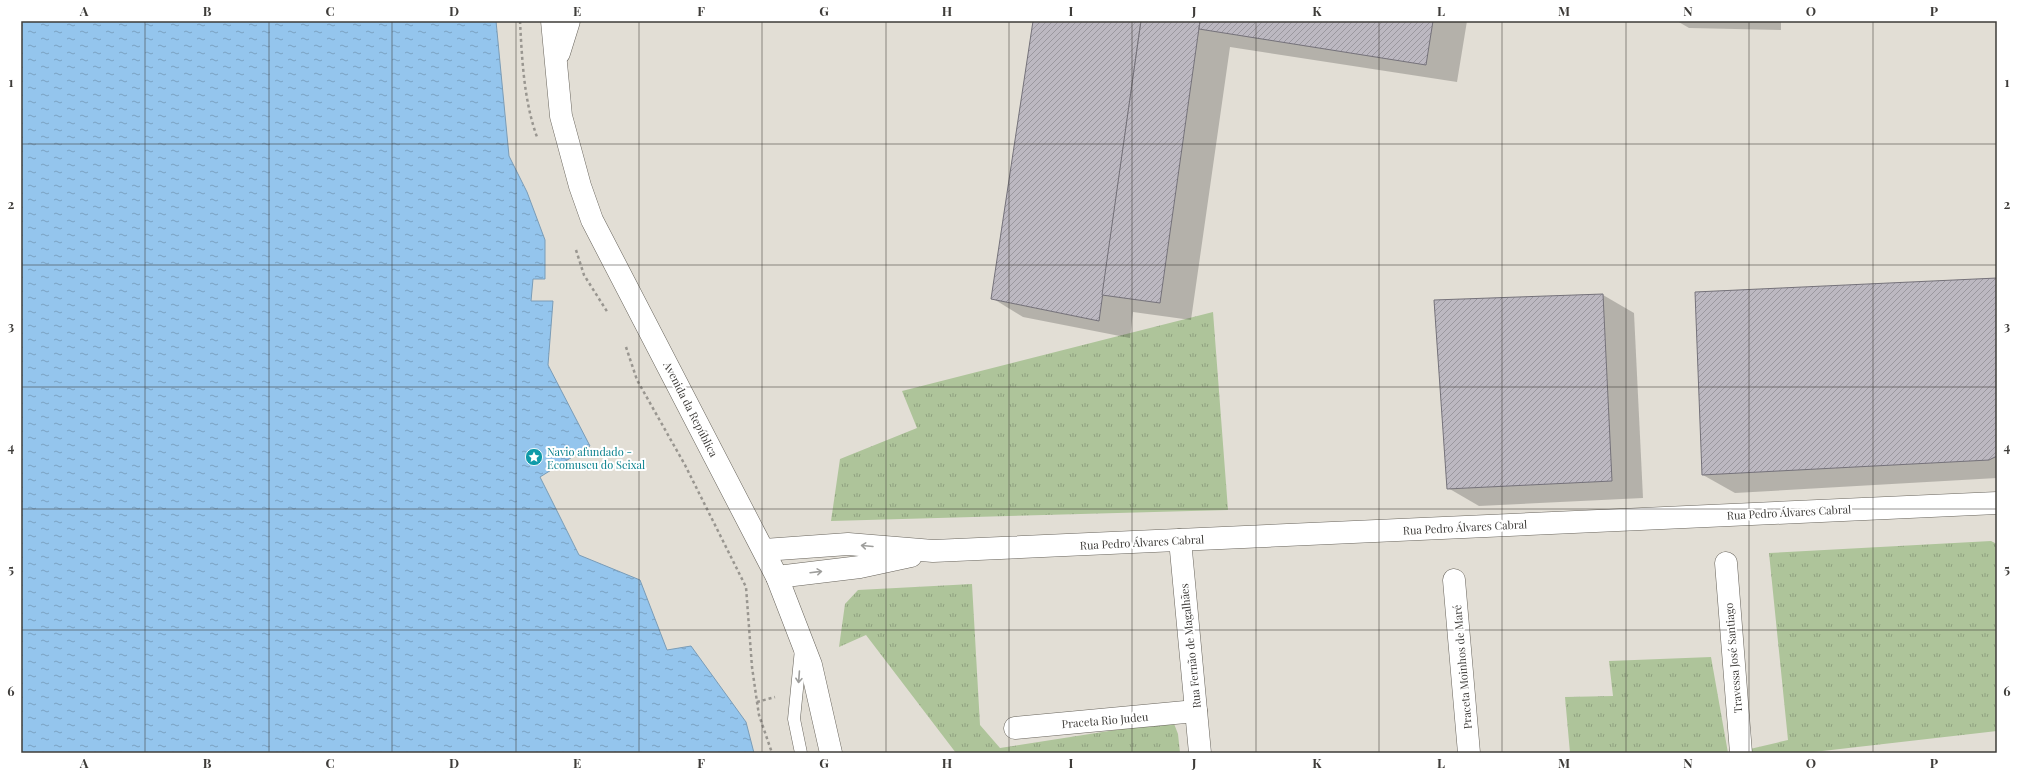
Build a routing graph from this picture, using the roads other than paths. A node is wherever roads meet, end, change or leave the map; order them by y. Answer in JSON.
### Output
{"nodes":[{"id":1,"x":552,"y":21,"type":"edge"},
{"id":2,"x":557,"y":21,"type":"edge"},
{"id":3,"x":569,"y":21,"type":"edge"},
{"id":4,"x":555,"y":65,"type":"junction"},
{"id":5,"x":1997,"y":502,"type":"edge"},
{"id":6,"x":1180,"y":540,"type":"junction"},
{"id":7,"x":764,"y":550,"type":"junction"},
{"id":8,"x":933,"y":551,"type":"junction"},
{"id":9,"x":1726,"y":563,"type":"dead end"},
{"id":10,"x":778,"y":577,"type":"junction"},
{"id":11,"x":1454,"y":580,"type":"dead end"},
{"id":12,"x":802,"y":638,"type":"junction"},
{"id":13,"x":1196,"y":711,"type":"junction"},
{"id":14,"x":1015,"y":728,"type":"dead end"},
{"id":15,"x":801,"y":753,"type":"edge"},
{"id":16,"x":831,"y":753,"type":"edge"},
{"id":17,"x":1200,"y":753,"type":"edge"},
{"id":18,"x":1469,"y":753,"type":"edge"},
{"id":19,"x":1741,"y":753,"type":"edge"}],
"edges":[{"from":1,"to":4,"type":"street","name":"Avenida da República"},
{"from":2,"to":4,"type":"street","name":"Avenida da República"},
{"from":3,"to":4,"type":"street"},
{"from":4,"to":7,"type":"street","name":"Avenida da República"},
{"from":5,"to":6,"type":"street","name":"Rua Pedro Álvares Cabral"},
{"from":6,"to":8,"type":"street","name":"Rua Pedro Álvares Cabral"},
{"from":6,"to":13,"type":"street","name":"Rua Fernão de Magalhães"},
{"from":8,"to":7,"type":"street","name":"Rua Pedro Álvares Cabral","one_way":true},
{"from":7,"to":10,"type":"street","name":"Avenida da República"},
{"from":10,"to":8,"type":"street","name":"Rua Pedro Álvares Cabral","one_way":true},
{"from":9,"to":19,"type":"street","name":"Travessa José Santiago"},
{"from":10,"to":12,"type":"street","name":"Avenida da República"},
{"from":11,"to":18,"type":"street","name":"Praceta Moinhos de Maré"},
{"from":12,"to":15,"type":"lane","one_way":true},
{"from":12,"to":16,"type":"street","name":"Avenida da República"},
{"from":13,"to":14,"type":"street","name":"Praceta Rio Judeu"},
{"from":13,"to":17,"type":"street","name":"Rua Fernão de Magalhães"}]}
